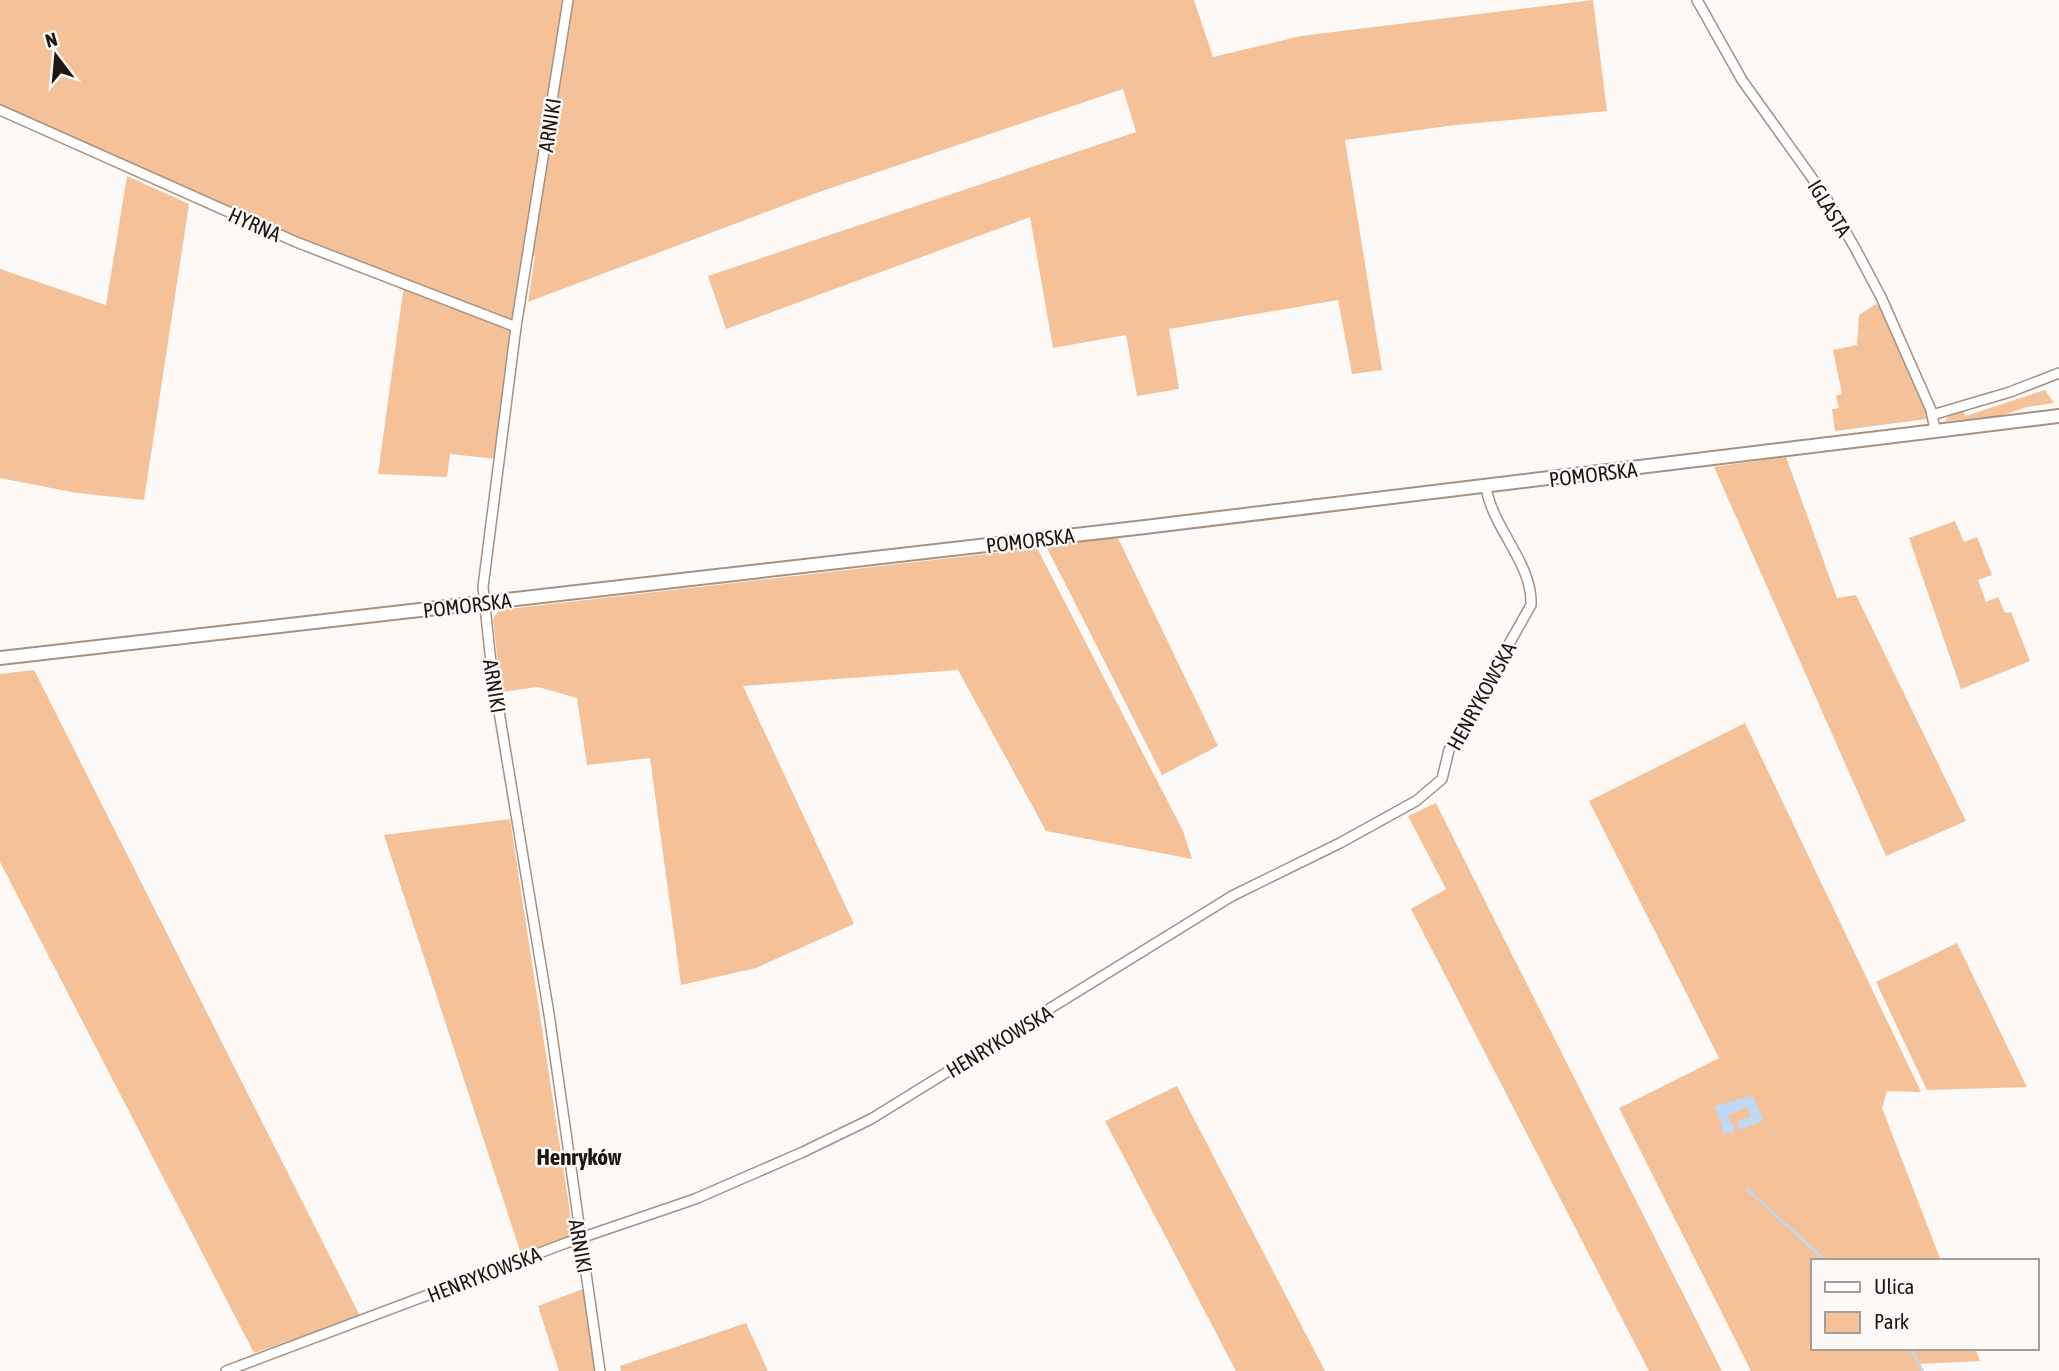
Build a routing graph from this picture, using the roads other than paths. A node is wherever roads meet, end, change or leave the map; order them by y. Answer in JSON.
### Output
{"nodes":[{"id":1,"x":568,"y":0,"type":"edge"},
{"id":2,"x":1697,"y":0,"type":"edge"},
{"id":3,"x":0,"y":110,"type":"edge"},
{"id":4,"x":516,"y":327,"type":"junction"},
{"id":5,"x":2059,"y":373,"type":"edge"},
{"id":6,"x":1933,"y":415,"type":"junction"},
{"id":7,"x":2059,"y":416,"type":"edge"},
{"id":8,"x":1935,"y":430,"type":"junction"},
{"id":9,"x":1486,"y":486,"type":"junction"},
{"id":10,"x":485,"y":603,"type":"junction"},
{"id":11,"x":0,"y":658,"type":"edge"},
{"id":12,"x":581,"y":1239,"type":"junction"},
{"id":13,"x":226,"y":1371,"type":"edge"},
{"id":14,"x":600,"y":1371,"type":"edge"}],
"edges":[{"from":1,"to":4,"type":"street","name":"ARNIKI"},
{"from":2,"to":6,"type":"street","name":"IGLASTA"},
{"from":3,"to":4,"type":"street","name":"HYRNA"},
{"from":4,"to":10,"type":"street","name":"ARNIKI"},
{"from":5,"to":6,"type":"street"},
{"from":6,"to":8,"type":"street","name":"IGLASTA"},
{"from":7,"to":8,"type":"street","name":"POMORSKA"},
{"from":8,"to":9,"type":"street","name":"POMORSKA"},
{"from":9,"to":10,"type":"street","name":"POMORSKA"},
{"from":9,"to":12,"type":"street","name":"HENRYKOWSKA"},
{"from":10,"to":11,"type":"street","name":"POMORSKA"},
{"from":10,"to":12,"type":"street","name":"ARNIKI"},
{"from":12,"to":13,"type":"street","name":"HENRYKOWSKA"},
{"from":12,"to":14,"type":"street","name":"ARNIKI"}]}
